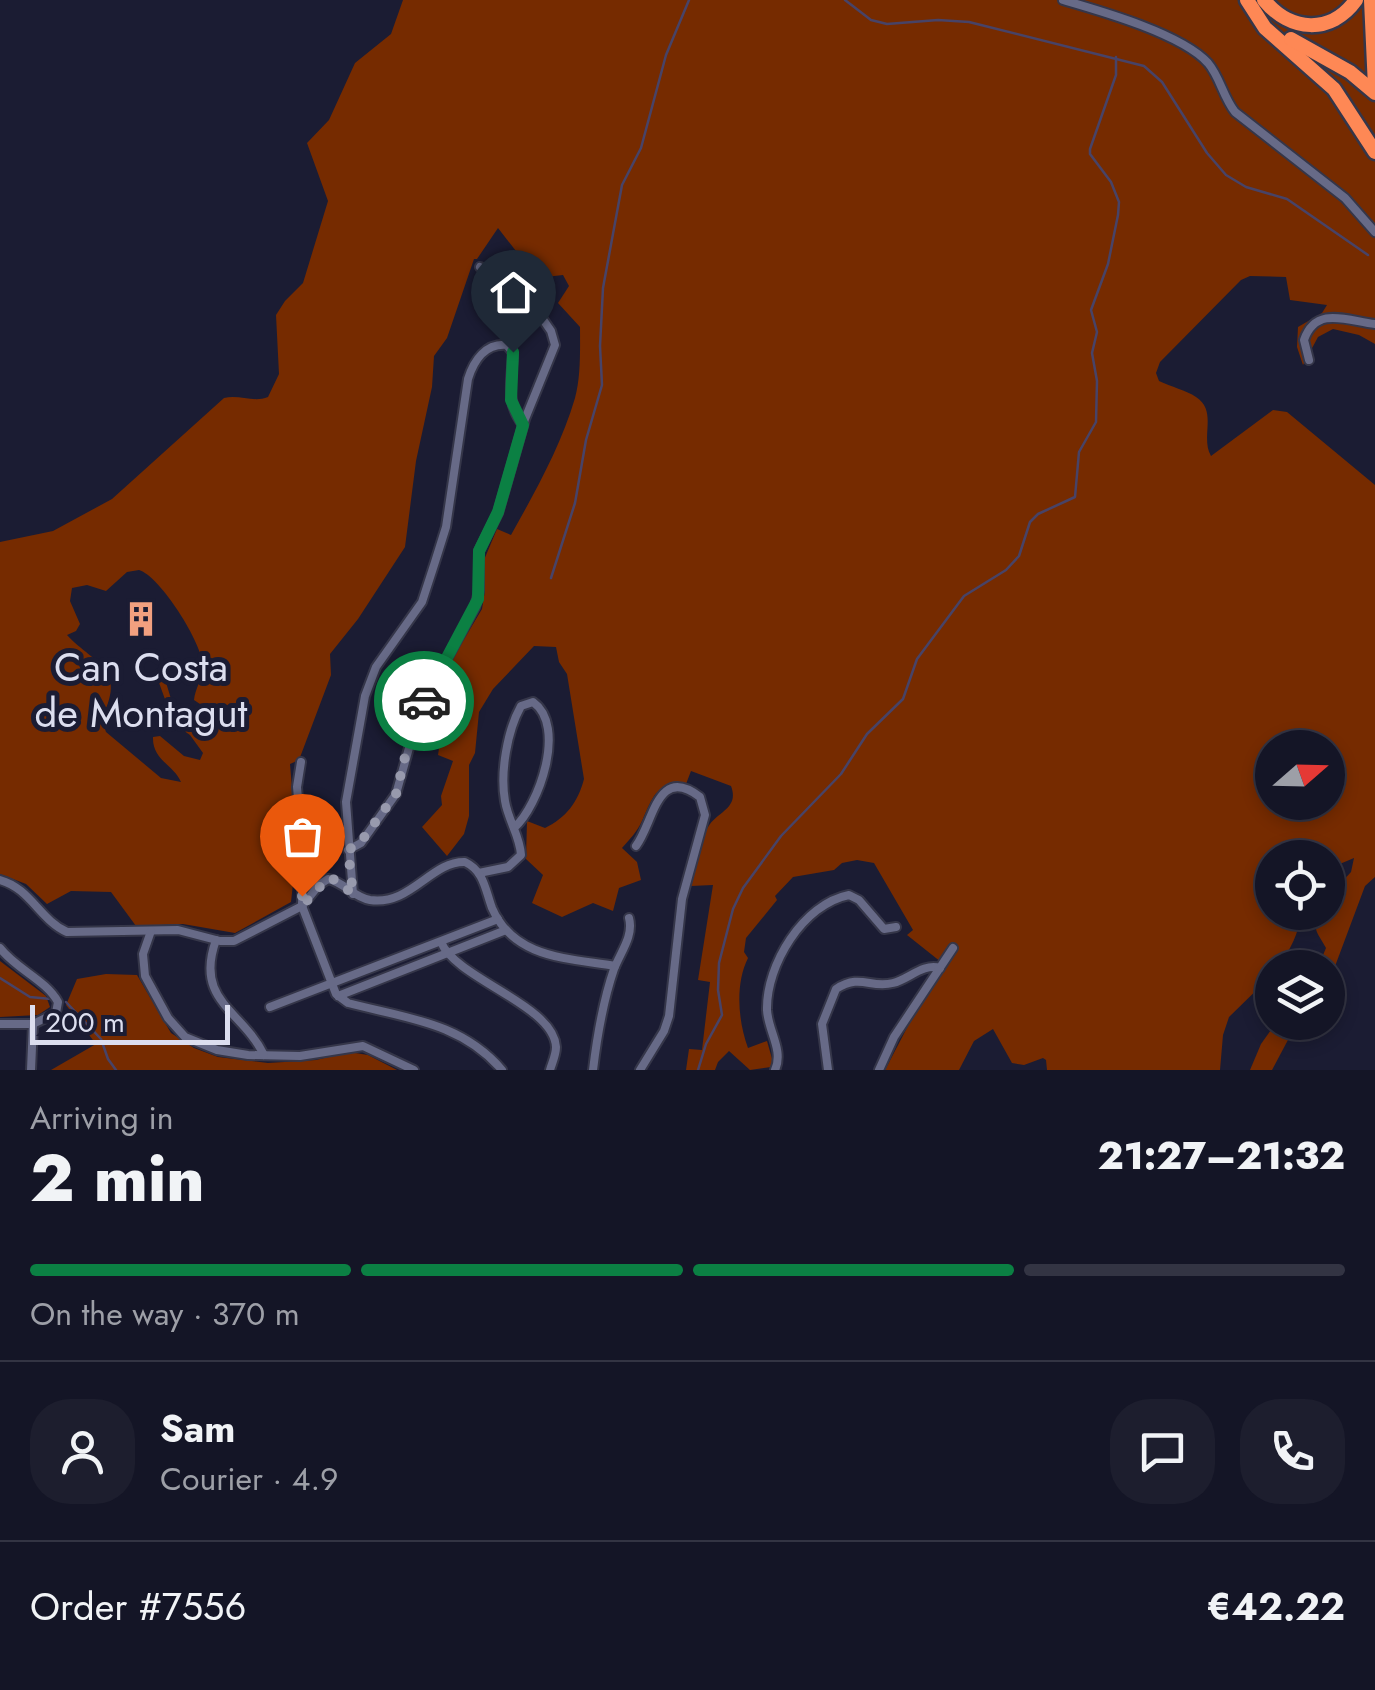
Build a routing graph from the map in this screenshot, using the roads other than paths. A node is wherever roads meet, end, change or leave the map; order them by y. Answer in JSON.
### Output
{"nodes":[{"id":1,"x":1063,"y":0,"type":"edge"},
{"id":2,"x":1247,"y":0,"type":"edge"},
{"id":3,"x":1264,"y":0,"type":"edge"},
{"id":4,"x":1356,"y":0,"type":"edge"},
{"id":5,"x":1371,"y":0,"type":"edge"},
{"id":6,"x":1258,"y":15,"type":"junction"},
{"id":7,"x":1375,"y":86,"type":"edge"},
{"id":8,"x":1375,"y":152,"type":"edge"},
{"id":9,"x":1375,"y":232,"type":"edge"},
{"id":10,"x":480,"y":267,"type":"dead end"},
{"id":11,"x":1375,"y":324,"type":"edge"},
{"id":12,"x":1309,"y":360,"type":"dead end"},
{"id":13,"x":523,"y":425,"type":"junction"},
{"id":14,"x":301,"y":762,"type":"dead end"},
{"id":15,"x":514,"y":828,"type":"junction"},
{"id":16,"x":636,"y":846,"type":"dead end"},
{"id":17,"x":348,"y":850,"type":"junction"},
{"id":18,"x":479,"y":873,"type":"junction"},
{"id":19,"x":0,"y":880,"type":"edge"},
{"id":20,"x":353,"y":894,"type":"junction"},
{"id":21,"x":302,"y":906,"type":"junction"},
{"id":22,"x":498,"y":918,"type":"junction"},
{"id":23,"x":630,"y":918,"type":"dead end"},
{"id":24,"x":896,"y":927,"type":"dead end"},
{"id":25,"x":506,"y":930,"type":"junction"},
{"id":26,"x":151,"y":931,"type":"junction"},
{"id":27,"x":216,"y":940,"type":"junction"},
{"id":28,"x":441,"y":942,"type":"junction"},
{"id":29,"x":0,"y":948,"type":"edge"},
{"id":30,"x":953,"y":948,"type":"dead end"},
{"id":31,"x":446,"y":953,"type":"junction"},
{"id":32,"x":615,"y":966,"type":"junction"},
{"id":33,"x":940,"y":968,"type":"junction"},
{"id":34,"x":330,"y":984,"type":"junction"},
{"id":35,"x":338,"y":996,"type":"junction"},
{"id":36,"x":270,"y":1008,"type":"dead end"},
{"id":37,"x":0,"y":1024,"type":"edge"},
{"id":38,"x":33,"y":1024,"type":"junction"},
{"id":39,"x":264,"y":1056,"type":"junction"},
{"id":40,"x":31,"y":1070,"type":"edge"},
{"id":41,"x":414,"y":1070,"type":"edge"},
{"id":42,"x":502,"y":1070,"type":"edge"},
{"id":43,"x":550,"y":1070,"type":"edge"},
{"id":44,"x":593,"y":1070,"type":"edge"},
{"id":45,"x":640,"y":1070,"type":"edge"},
{"id":46,"x":775,"y":1070,"type":"edge"},
{"id":47,"x":828,"y":1070,"type":"edge"},
{"id":48,"x":879,"y":1070,"type":"edge"}],
"edges":[{"from":1,"to":9,"type":"street"},
{"from":2,"to":6,"type":"highway"},
{"from":3,"to":4,"type":"highway"},
{"from":5,"to":7,"type":"highway"},
{"from":6,"to":7,"type":"highway"},
{"from":6,"to":8,"type":"highway"},
{"from":10,"to":13,"type":"street"},
{"from":11,"to":12,"type":"street"},
{"from":13,"to":17,"type":"street"},
{"from":13,"to":17,"type":"street"},
{"from":14,"to":21,"type":"street"},
{"from":15,"to":15,"type":"street"},
{"from":15,"to":18,"type":"street"},
{"from":16,"to":45,"type":"street"},
{"from":17,"to":20,"type":"street"},
{"from":18,"to":20,"type":"street"},
{"from":18,"to":22,"type":"street"},
{"from":19,"to":26,"type":"street"},
{"from":20,"to":21,"type":"street"},
{"from":21,"to":27,"type":"street"},
{"from":21,"to":34,"type":"street"},
{"from":22,"to":25,"type":"street"},
{"from":22,"to":28,"type":"street"},
{"from":23,"to":32,"type":"street"},
{"from":24,"to":46,"type":"street"},
{"from":25,"to":31,"type":"street"},
{"from":25,"to":32,"type":"street"},
{"from":26,"to":27,"type":"street"},
{"from":26,"to":39,"type":"street"},
{"from":27,"to":39,"type":"street"},
{"from":28,"to":31,"type":"street"},
{"from":28,"to":34,"type":"street"},
{"from":29,"to":38,"type":"street"},
{"from":30,"to":33,"type":"street"},
{"from":31,"to":35,"type":"street"},
{"from":31,"to":43,"type":"street"},
{"from":32,"to":44,"type":"street"},
{"from":33,"to":47,"type":"street"},
{"from":33,"to":48,"type":"street"},
{"from":34,"to":35,"type":"street"},
{"from":34,"to":36,"type":"street"},
{"from":35,"to":42,"type":"street"},
{"from":37,"to":38,"type":"street"},
{"from":38,"to":40,"type":"street"},
{"from":39,"to":41,"type":"street"}]}
